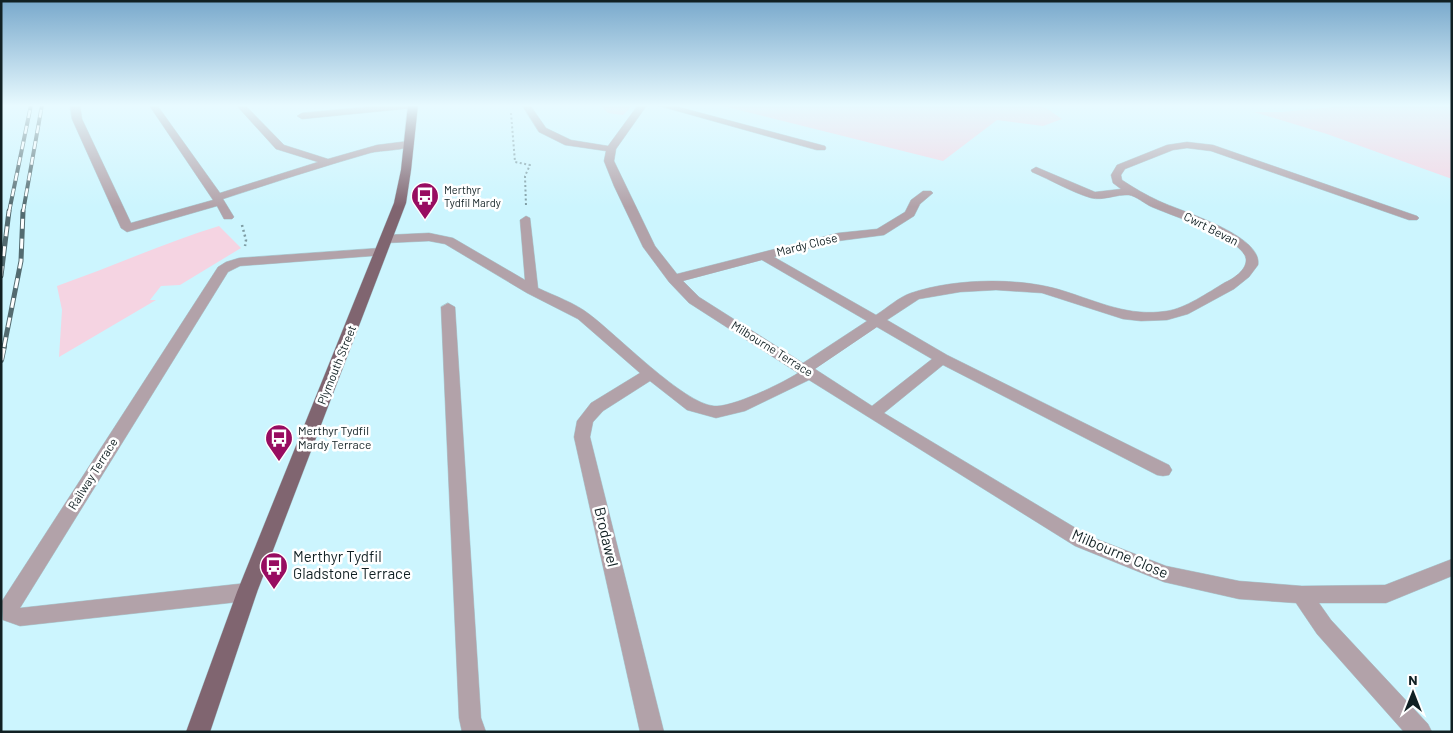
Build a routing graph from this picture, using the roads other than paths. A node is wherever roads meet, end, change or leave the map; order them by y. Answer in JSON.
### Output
{"nodes":[{"id":1,"x":86,"y":139,"type":"edge"},
{"id":2,"x":177,"y":139,"type":"edge"},
{"id":3,"x":273,"y":139,"type":"edge"},
{"id":4,"x":409,"y":139,"type":"edge"},
{"id":5,"x":561,"y":139,"type":"edge"},
{"id":6,"x":618,"y":139,"type":"edge"},
{"id":7,"x":788,"y":139,"type":"edge"},
{"id":8,"x":409,"y":144,"type":"junction"},
{"id":9,"x":612,"y":148,"type":"junction"},
{"id":10,"x":821,"y":148,"type":"dead end"},
{"id":11,"x":328,"y":162,"type":"junction"},
{"id":12,"x":1036,"y":170,"type":"dead end"},
{"id":13,"x":1131,"y":192,"type":"junction"},
{"id":14,"x":927,"y":193,"type":"dead end"},
{"id":15,"x":219,"y":199,"type":"junction"},
{"id":16,"x":228,"y":217,"type":"road end"},
{"id":17,"x":1413,"y":218,"type":"dead end"},
{"id":18,"x":526,"y":220,"type":"road end"},
{"id":19,"x":383,"y":246,"type":"junction"},
{"id":20,"x":763,"y":256,"type":"junction"},
{"id":21,"x":674,"y":279,"type":"junction"},
{"id":22,"x":532,"y":290,"type":"junction"},
{"id":23,"x":448,"y":308,"type":"dead end"},
{"id":24,"x":876,"y":321,"type":"junction"},
{"id":25,"x":942,"y":358,"type":"junction"},
{"id":26,"x":807,"y":370,"type":"junction"},
{"id":27,"x":650,"y":374,"type":"junction"},
{"id":28,"x":873,"y":414,"type":"junction"},
{"id":29,"x":1163,"y":470,"type":"dead end"},
{"id":30,"x":1452,"y":567,"type":"edge"},
{"id":31,"x":247,"y":592,"type":"junction"},
{"id":32,"x":1302,"y":595,"type":"junction"},
{"id":33,"x":198,"y":732,"type":"edge"},
{"id":34,"x":474,"y":732,"type":"edge"},
{"id":35,"x":652,"y":732,"type":"edge"},
{"id":36,"x":1420,"y":732,"type":"edge"}],
"edges":[{"from":1,"to":15,"type":"street"},
{"from":2,"to":15,"type":"street"},
{"from":3,"to":11,"type":"street"},
{"from":4,"to":8,"type":"main road","name":"Plymouth Street"},
{"from":5,"to":9,"type":"street"},
{"from":6,"to":9,"type":"street"},
{"from":7,"to":10,"type":"street"},
{"from":8,"to":11,"type":"street"},
{"from":8,"to":19,"type":"main road","name":"Plymouth Street"},
{"from":9,"to":21,"type":"street","name":"Milbourne Terrace"},
{"from":11,"to":15,"type":"street"},
{"from":12,"to":13,"type":"street"},
{"from":13,"to":17,"type":"street","name":"Cwrt Bevan"},
{"from":13,"to":24,"type":"street","name":"Cwrt Bevan"},
{"from":14,"to":20,"type":"street","name":"Mardy Close"},
{"from":15,"to":16,"type":"street"},
{"from":18,"to":22,"type":"street"},
{"from":19,"to":22,"type":"street","name":"Cwrt Bevan"},
{"from":19,"to":31,"type":"main road","name":"Plymouth Street"},
{"from":19,"to":31,"type":"street","name":"Railway Terrace"},
{"from":20,"to":21,"type":"street","name":"Mardy Close"},
{"from":20,"to":24,"type":"street"},
{"from":21,"to":26,"type":"street","name":"Milbourne Terrace"},
{"from":22,"to":27,"type":"street","name":"Cwrt Bevan"},
{"from":23,"to":34,"type":"street"},
{"from":24,"to":25,"type":"street"},
{"from":24,"to":26,"type":"street","name":"Cwrt Bevan"},
{"from":25,"to":28,"type":"street"},
{"from":25,"to":29,"type":"street"},
{"from":26,"to":27,"type":"street","name":"Cwrt Bevan"},
{"from":26,"to":28,"type":"street","name":"Milbourne Terrace"},
{"from":27,"to":35,"type":"street","name":"Brodawel"},
{"from":28,"to":32,"type":"street","name":"Milbourne Close"},
{"from":30,"to":32,"type":"street","name":"Milbourne Close"},
{"from":31,"to":33,"type":"main road","name":"Plymouth Street"},
{"from":32,"to":36,"type":"street"}]}
